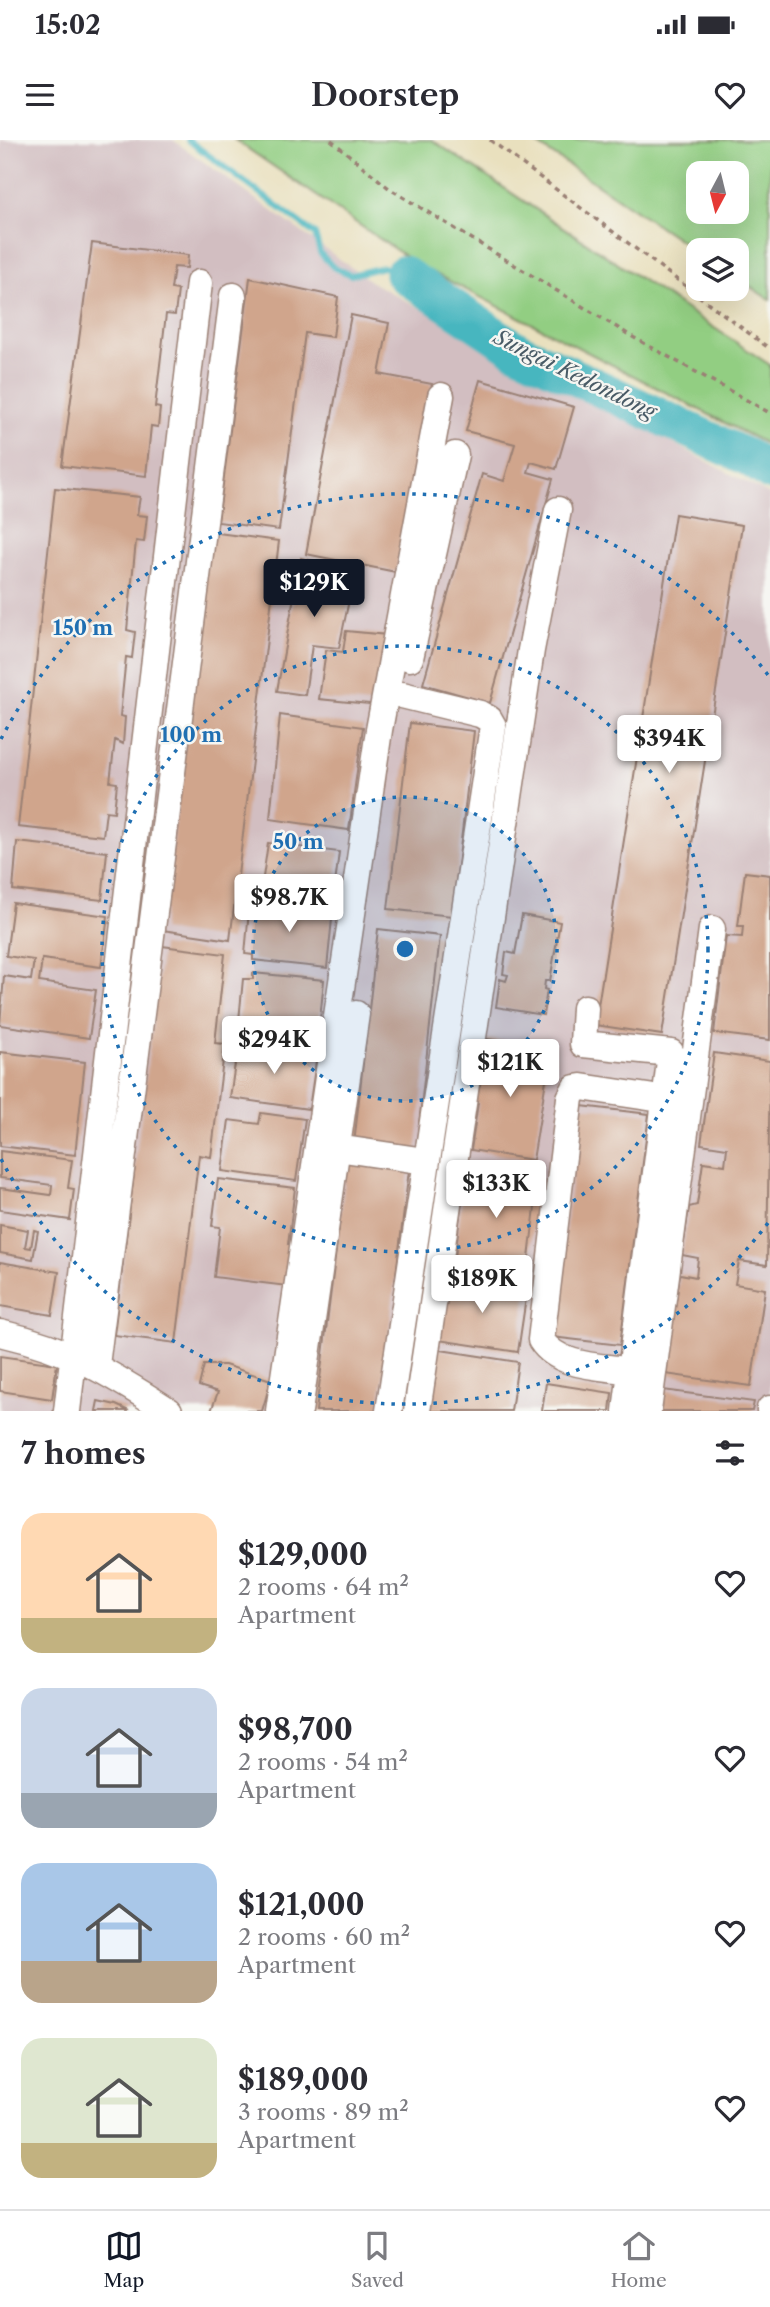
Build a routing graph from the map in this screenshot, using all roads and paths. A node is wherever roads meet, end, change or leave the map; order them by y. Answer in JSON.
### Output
{"nodes":[{"id":1,"x":331,"y":140,"type":"edge"},
{"id":2,"x":490,"y":140,"type":"edge"},
{"id":3,"x":199,"y":283,"type":"dead end"},
{"id":4,"x":233,"y":296,"type":"dead end"},
{"id":5,"x":770,"y":349,"type":"edge"},
{"id":6,"x":441,"y":396,"type":"dead end"},
{"id":7,"x":770,"y":413,"type":"edge"},
{"id":8,"x":454,"y":455,"type":"dead end"},
{"id":9,"x":558,"y":510,"type":"dead end"},
{"id":10,"x":402,"y":695,"type":"junction"},
{"id":11,"x":712,"y":929,"type":"dead end"},
{"id":12,"x":585,"y":1009,"type":"dead end"},
{"id":13,"x":668,"y":1100,"type":"junction"},
{"id":14,"x":337,"y":1147,"type":"junction"},
{"id":15,"x":425,"y":1161,"type":"junction"},
{"id":16,"x":0,"y":1334,"type":"edge"},
{"id":17,"x":85,"y":1360,"type":"junction"},
{"id":18,"x":632,"y":1371,"type":"junction"},
{"id":19,"x":67,"y":1411,"type":"edge"},
{"id":20,"x":169,"y":1411,"type":"edge"},
{"id":21,"x":279,"y":1411,"type":"edge"},
{"id":22,"x":299,"y":1411,"type":"edge"},
{"id":23,"x":389,"y":1411,"type":"edge"},
{"id":24,"x":416,"y":1411,"type":"edge"},
{"id":25,"x":626,"y":1411,"type":"edge"},
{"id":26,"x":648,"y":1411,"type":"edge"}],
"edges":[{"from":1,"to":7,"type":"path"},
{"from":2,"to":5,"type":"path"},
{"from":3,"to":17,"type":"street"},
{"from":4,"to":17,"type":"street"},
{"from":6,"to":21,"type":"street"},
{"from":8,"to":10,"type":"street"},
{"from":9,"to":24,"type":"street"},
{"from":10,"to":14,"type":"street"},
{"from":10,"to":15,"type":"street"},
{"from":11,"to":26,"type":"street"},
{"from":12,"to":13,"type":"street"},
{"from":13,"to":18,"type":"street"},
{"from":13,"to":18,"type":"street"},
{"from":14,"to":15,"type":"street"},
{"from":14,"to":22,"type":"street"},
{"from":15,"to":23,"type":"street"},
{"from":16,"to":17,"type":"street"},
{"from":17,"to":19,"type":"street"},
{"from":17,"to":20,"type":"street"},
{"from":18,"to":25,"type":"street"}]}
